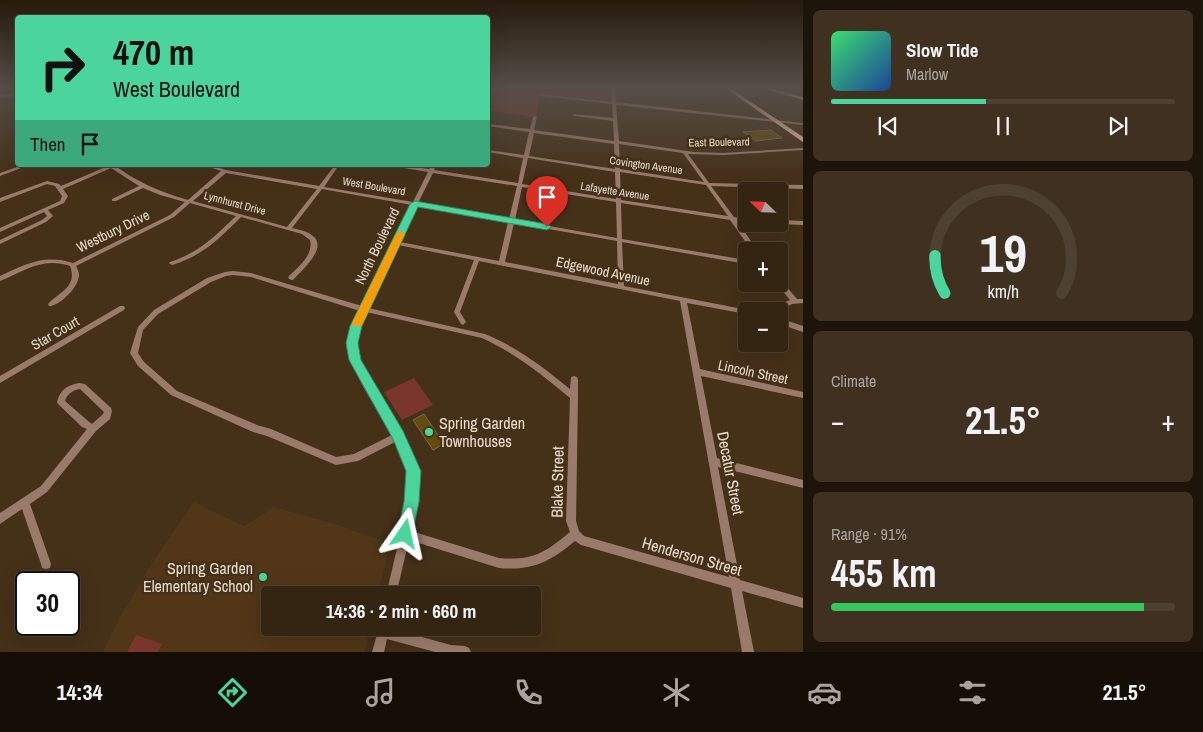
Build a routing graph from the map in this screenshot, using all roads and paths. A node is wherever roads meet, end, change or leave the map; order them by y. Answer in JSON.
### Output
{"nodes":[{"id":1,"x":535,"y":118,"type":"edge"},
{"id":2,"x":603,"y":118,"type":"edge"},
{"id":3,"x":753,"y":118,"type":"edge"},
{"id":4,"x":771,"y":118,"type":"edge"},
{"id":5,"x":616,"y":120,"type":"joint"},
{"id":6,"x":775,"y":121,"type":"junction"},
{"id":7,"x":803,"y":124,"type":"edge"},
{"id":8,"x":490,"y":125,"type":"edge"},
{"id":9,"x":532,"y":131,"type":"junction"},
{"id":10,"x":803,"y":140,"type":"edge"},
{"id":11,"x":617,"y":143,"type":"junction"},
{"id":12,"x":803,"y":149,"type":"edge"},
{"id":13,"x":490,"y":151,"type":"edge"},
{"id":14,"x":685,"y":152,"type":"junction"},
{"id":15,"x":526,"y":157,"type":"junction"},
{"id":16,"x":22,"y":167,"type":"edge"},
{"id":17,"x":109,"y":167,"type":"edge"},
{"id":18,"x":113,"y":167,"type":"edge"},
{"id":19,"x":211,"y":167,"type":"edge"},
{"id":20,"x":335,"y":167,"type":"edge"},
{"id":21,"x":419,"y":167,"type":"edge"},
{"id":22,"x":433,"y":168,"type":"edge"},
{"id":23,"x":617,"y":171,"type":"junction"},
{"id":24,"x":225,"y":172,"type":"junction"},
{"id":25,"x":0,"y":175,"type":"edge"},
{"id":26,"x":707,"y":184,"type":"junction"},
{"id":27,"x":143,"y":186,"type":"junction"},
{"id":28,"x":519,"y":186,"type":"junction"},
{"id":29,"x":320,"y":187,"type":"junction"},
{"id":30,"x":803,"y":187,"type":"edge"},
{"id":31,"x":61,"y":188,"type":"junction"},
{"id":32,"x":0,"y":200,"type":"edge"},
{"id":33,"x":114,"y":200,"type":"dead end"},
{"id":34,"x":189,"y":202,"type":"junction"},
{"id":35,"x":618,"y":202,"type":"junction"},
{"id":36,"x":415,"y":204,"type":"junction"},
{"id":37,"x":45,"y":210,"type":"junction"},
{"id":38,"x":240,"y":215,"type":"junction"},
{"id":39,"x":512,"y":220,"type":"junction"},
{"id":40,"x":733,"y":220,"type":"junction"},
{"id":41,"x":738,"y":220,"type":"edge"},
{"id":42,"x":788,"y":222,"type":"edge"},
{"id":43,"x":803,"y":223,"type":"edge"},
{"id":44,"x":289,"y":228,"type":"junction"},
{"id":45,"x":0,"y":230,"type":"edge"},
{"id":46,"x":619,"y":240,"type":"junction"},
{"id":47,"x":0,"y":242,"type":"edge"},
{"id":48,"x":749,"y":242,"type":"edge"},
{"id":49,"x":396,"y":243,"type":"junction"},
{"id":50,"x":477,"y":260,"type":"junction"},
{"id":51,"x":738,"y":261,"type":"edge"},
{"id":52,"x":172,"y":263,"type":"dead end"},
{"id":53,"x":502,"y":263,"type":"junction"},
{"id":54,"x":73,"y":266,"type":"junction"},
{"id":55,"x":291,"y":278,"type":"dead end"},
{"id":56,"x":0,"y":279,"type":"edge"},
{"id":57,"x":621,"y":288,"type":"junction"},
{"id":58,"x":787,"y":292,"type":"edge"},
{"id":59,"x":683,"y":300,"type":"junction"},
{"id":60,"x":795,"y":301,"type":"junction"},
{"id":61,"x":803,"y":302,"type":"edge"},
{"id":62,"x":51,"y":304,"type":"dead end"},
{"id":63,"x":788,"y":304,"type":"edge"},
{"id":64,"x":122,"y":308,"type":"dead end"},
{"id":65,"x":363,"y":309,"type":"junction"},
{"id":66,"x":738,"y":310,"type":"edge"},
{"id":67,"x":462,"y":322,"type":"dead end"},
{"id":68,"x":788,"y":324,"type":"edge"},
{"id":69,"x":803,"y":329,"type":"edge"},
{"id":70,"x":697,"y":372,"type":"junction"},
{"id":71,"x":574,"y":379,"type":"dead end"},
{"id":72,"x":0,"y":380,"type":"edge"},
{"id":73,"x":803,"y":395,"type":"edge"},
{"id":74,"x":574,"y":398,"type":"junction"},
{"id":75,"x":92,"y":428,"type":"junction"},
{"id":76,"x":398,"y":436,"type":"junction"},
{"id":77,"x":714,"y":462,"type":"junction"},
{"id":78,"x":803,"y":484,"type":"edge"},
{"id":79,"x":25,"y":503,"type":"junction"},
{"id":80,"x":0,"y":519,"type":"edge"},
{"id":81,"x":405,"y":534,"type":"junction"},
{"id":82,"x":575,"y":534,"type":"junction"},
{"id":83,"x":46,"y":564,"type":"dead end"},
{"id":84,"x":736,"y":584,"type":"junction"},
{"id":85,"x":393,"y":586,"type":"edge"},
{"id":86,"x":803,"y":603,"type":"edge"},
{"id":87,"x":382,"y":636,"type":"edge"},
{"id":88,"x":403,"y":636,"type":"edge"},
{"id":89,"x":378,"y":652,"type":"edge"},
{"id":90,"x":465,"y":652,"type":"edge"},
{"id":91,"x":748,"y":652,"type":"edge"}],
"edges":[{"from":1,"to":9,"type":"street"},
{"from":2,"to":5,"type":"street"},
{"from":3,"to":6,"type":"street"},
{"from":4,"to":6,"type":"main road"},
{"from":5,"to":11,"type":"street"},
{"from":6,"to":7,"type":"street"},
{"from":6,"to":10,"type":"main road"},
{"from":8,"to":9,"type":"street","name":"East Boulevard"},
{"from":9,"to":11,"type":"street","name":"East Boulevard"},
{"from":9,"to":15,"type":"street"},
{"from":11,"to":14,"type":"street","name":"East Boulevard"},
{"from":11,"to":23,"type":"street"},
{"from":12,"to":14,"type":"street","name":"East Boulevard"},
{"from":13,"to":15,"type":"street","name":"Covington Avenue"},
{"from":14,"to":26,"type":"street"},
{"from":15,"to":23,"type":"street","name":"Covington Avenue"},
{"from":15,"to":28,"type":"street"},
{"from":16,"to":25,"type":"street"},
{"from":17,"to":31,"type":"street"},
{"from":18,"to":27,"type":"street","name":"Lynnhurst Drive"},
{"from":19,"to":24,"type":"street","name":"West Boulevard"},
{"from":20,"to":29,"type":"street"},
{"from":21,"to":22,"type":"street","name":"Lafayette Avenue"},
{"from":22,"to":28,"type":"street","name":"Lafayette Avenue"},
{"from":22,"to":36,"type":"street","name":"North Boulevard"},
{"from":23,"to":26,"type":"street","name":"Covington Avenue"},
{"from":23,"to":35,"type":"street"},
{"from":24,"to":29,"type":"street","name":"West Boulevard"},
{"from":24,"to":34,"type":"street","name":"Westbury Drive"},
{"from":26,"to":30,"type":"street","name":"Covington Avenue"},
{"from":26,"to":40,"type":"street"},
{"from":27,"to":33,"type":"street"},
{"from":27,"to":34,"type":"street","name":"Lynnhurst Drive"},
{"from":28,"to":35,"type":"street","name":"Lafayette Avenue"},
{"from":28,"to":39,"type":"street"},
{"from":29,"to":36,"type":"street","name":"West Boulevard"},
{"from":29,"to":44,"type":"street"},
{"from":31,"to":32,"type":"street"},
{"from":31,"to":37,"type":"street"},
{"from":34,"to":38,"type":"street","name":"Lynnhurst Drive"},
{"from":34,"to":54,"type":"street","name":"Westbury Drive"},
{"from":35,"to":40,"type":"street","name":"Lafayette Avenue"},
{"from":35,"to":46,"type":"street"},
{"from":36,"to":39,"type":"street","name":"West Boulevard"},
{"from":36,"to":49,"type":"street","name":"North Boulevard"},
{"from":37,"to":45,"type":"street"},
{"from":37,"to":47,"type":"street"},
{"from":38,"to":44,"type":"street","name":"Lynnhurst Drive"},
{"from":38,"to":52,"type":"street"},
{"from":39,"to":46,"type":"street","name":"West Boulevard"},
{"from":39,"to":53,"type":"street"},
{"from":40,"to":41,"type":"street","name":"Lafayette Avenue"},
{"from":40,"to":48,"type":"street"},
{"from":42,"to":43,"type":"street"},
{"from":44,"to":55,"type":"street","name":"Lynnhurst Drive"},
{"from":46,"to":51,"type":"street","name":"West Boulevard"},
{"from":46,"to":57,"type":"street"},
{"from":49,"to":50,"type":"street","name":"Edgewood Avenue"},
{"from":49,"to":65,"type":"street","name":"North Boulevard"},
{"from":50,"to":53,"type":"street","name":"Edgewood Avenue"},
{"from":50,"to":67,"type":"street"},
{"from":53,"to":57,"type":"street","name":"Edgewood Avenue"},
{"from":54,"to":56,"type":"street","name":"Westbury Drive"},
{"from":54,"to":62,"type":"street"},
{"from":57,"to":59,"type":"street","name":"Edgewood Avenue"},
{"from":58,"to":60,"type":"street"},
{"from":59,"to":66,"type":"street","name":"Edgewood Avenue"},
{"from":59,"to":70,"type":"street","name":"Decatur Street"},
{"from":60,"to":61,"type":"street"},
{"from":60,"to":63,"type":"street"},
{"from":64,"to":72,"type":"street","name":"Star Court"},
{"from":65,"to":74,"type":"street"},
{"from":65,"to":76,"type":"street","name":"North Boulevard"},
{"from":65,"to":76,"type":"street"},
{"from":68,"to":69,"type":"street"},
{"from":70,"to":73,"type":"street","name":"Lincoln Street"},
{"from":70,"to":77,"type":"street","name":"Decatur Street"},
{"from":71,"to":74,"type":"street","name":"Blake Street"},
{"from":74,"to":82,"type":"street","name":"Blake Street"},
{"from":75,"to":75,"type":"street"},
{"from":75,"to":79,"type":"street"},
{"from":76,"to":81,"type":"street","name":"North Boulevard"},
{"from":77,"to":78,"type":"street"},
{"from":77,"to":84,"type":"street","name":"Decatur Street"},
{"from":79,"to":80,"type":"street"},
{"from":79,"to":83,"type":"street"},
{"from":81,"to":82,"type":"street","name":"Blake Street"},
{"from":81,"to":85,"type":"street","name":"North Boulevard"},
{"from":82,"to":84,"type":"street","name":"Henderson Street"},
{"from":84,"to":86,"type":"street","name":"Henderson Street"},
{"from":84,"to":91,"type":"street","name":"Decatur Street"},
{"from":87,"to":89,"type":"street"},
{"from":88,"to":90,"type":"street"}]}
